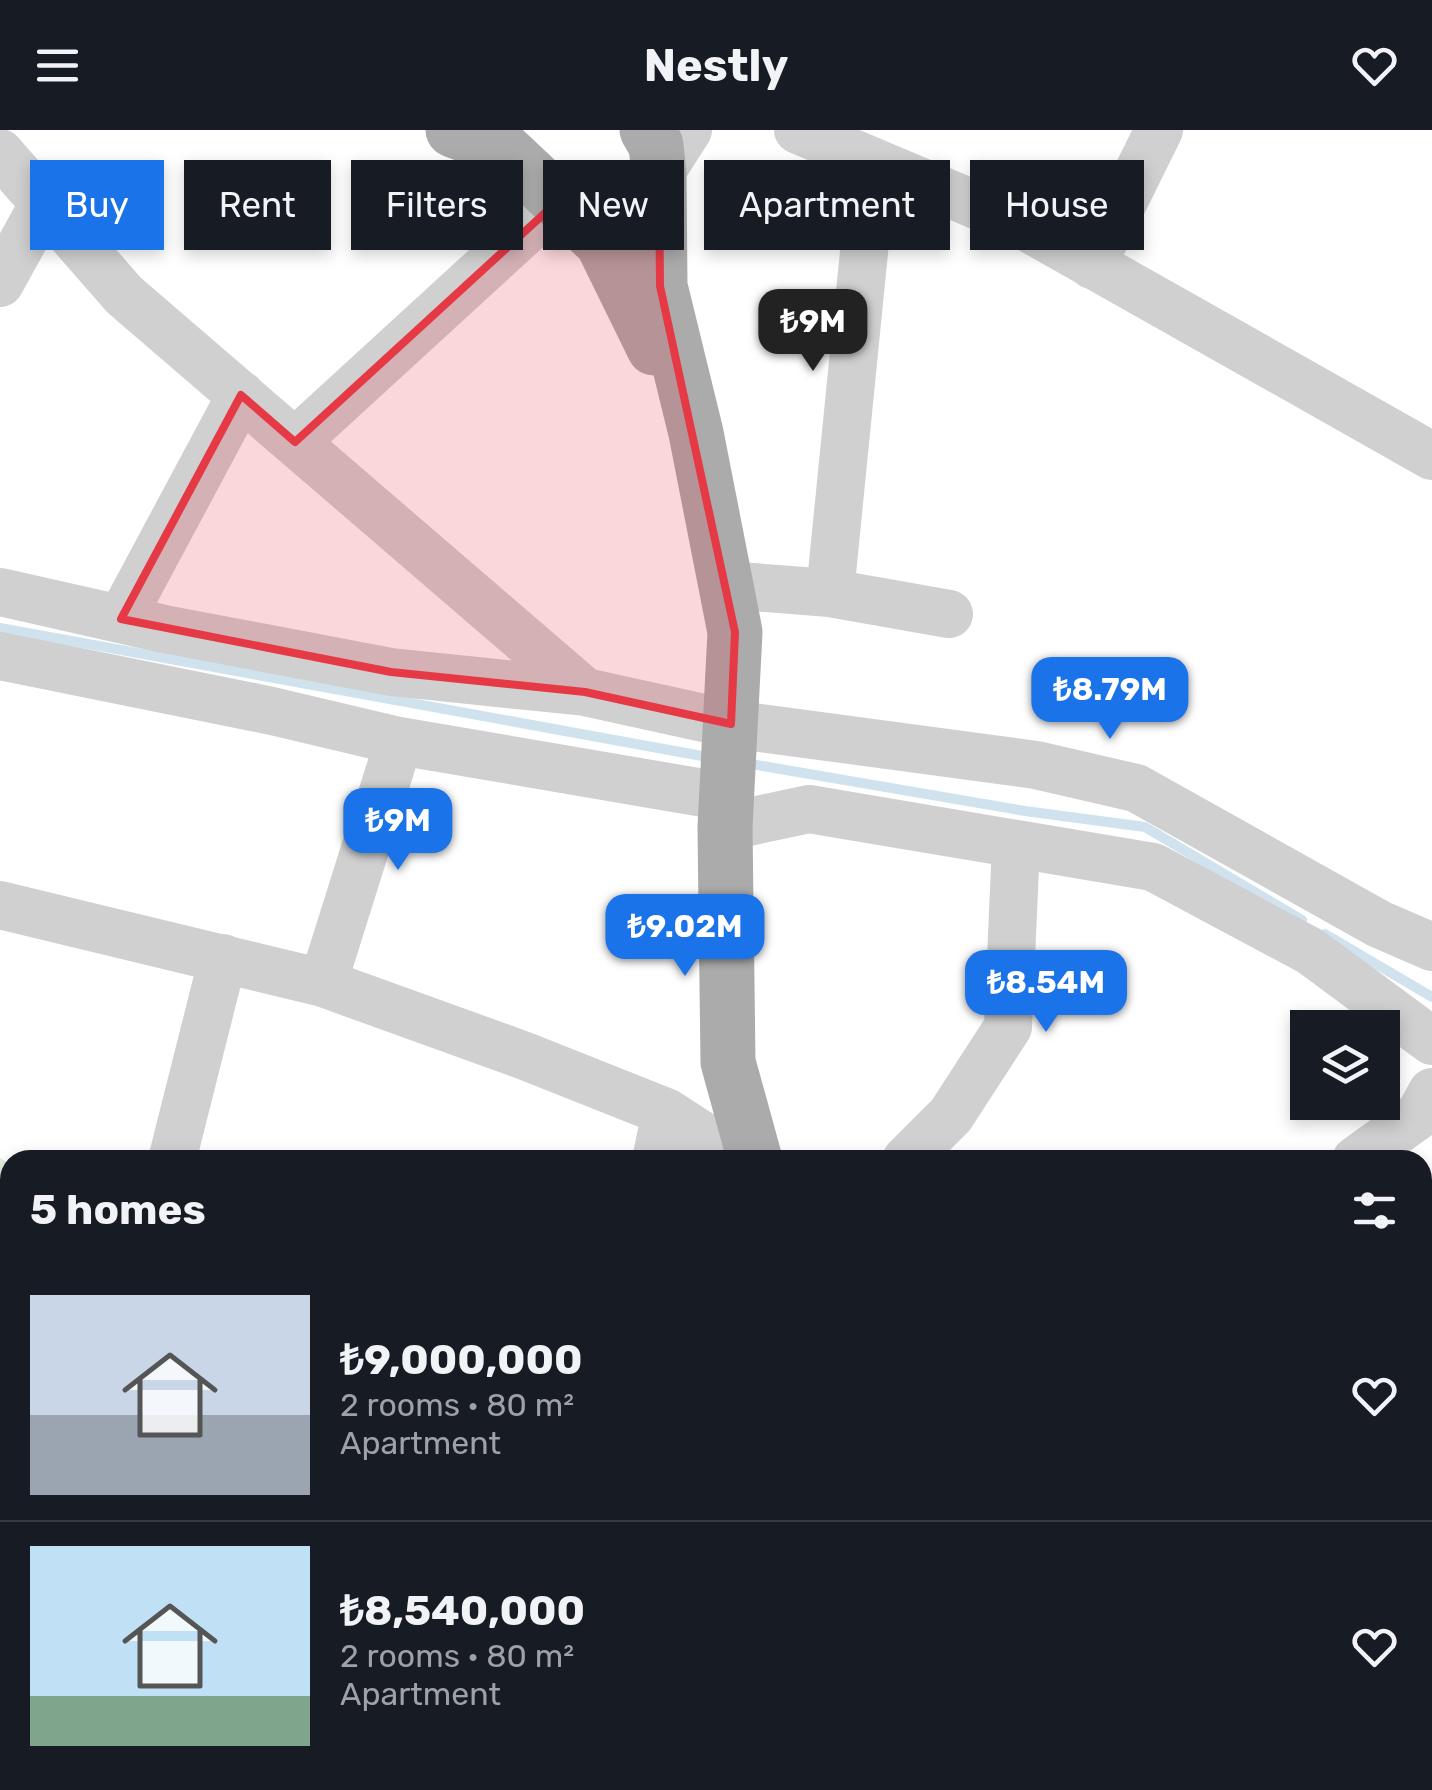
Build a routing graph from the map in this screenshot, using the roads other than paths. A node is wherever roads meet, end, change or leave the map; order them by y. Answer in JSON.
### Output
{"nodes":[{"id":1,"x":453,"y":130,"type":"edge"},
{"id":2,"x":798,"y":130,"type":"edge"},
{"id":3,"x":1158,"y":130,"type":"edge"},
{"id":4,"x":665,"y":145,"type":"edge"},
{"id":5,"x":0,"y":153,"type":"edge"},
{"id":6,"x":868,"y":160,"type":"edge"},
{"id":7,"x":30,"y":187,"type":"edge"},
{"id":8,"x":543,"y":187,"type":"edge"},
{"id":9,"x":950,"y":194,"type":"edge"},
{"id":10,"x":543,"y":215,"type":"edge"},
{"id":11,"x":30,"y":228,"type":"edge"},
{"id":12,"x":85,"y":250,"type":"edge"},
{"id":13,"x":606,"y":250,"type":"edge"},
{"id":14,"x":864,"y":250,"type":"edge"},
{"id":15,"x":1092,"y":264,"type":"junction"},
{"id":16,"x":0,"y":283,"type":"edge"},
{"id":17,"x":241,"y":396,"type":"junction"},
{"id":18,"x":696,"y":434,"type":"junction"},
{"id":19,"x":296,"y":442,"type":"junction"},
{"id":20,"x":1432,"y":456,"type":"edge"},
{"id":21,"x":726,"y":585,"type":"junction"},
{"id":22,"x":0,"y":592,"type":"edge"},
{"id":23,"x":830,"y":593,"type":"junction"},
{"id":24,"x":949,"y":614,"type":"dead end"},
{"id":25,"x":121,"y":620,"type":"junction"},
{"id":26,"x":0,"y":656,"type":"edge"},
{"id":27,"x":585,"y":692,"type":"junction"},
{"id":28,"x":399,"y":740,"type":"junction"},
{"id":29,"x":728,"y":776,"type":"junction"},
{"id":30,"x":1016,"y":844,"type":"junction"},
{"id":31,"x":0,"y":905,"type":"edge"},
{"id":32,"x":1432,"y":947,"type":"edge"},
{"id":33,"x":223,"y":958,"type":"junction"},
{"id":34,"x":323,"y":983,"type":"junction"},
{"id":35,"x":1432,"y":1040,"type":"edge"},
{"id":36,"x":1432,"y":1092,"type":"edge"},
{"id":37,"x":666,"y":1112,"type":"junction"},
{"id":38,"x":175,"y":1150,"type":"edge"},
{"id":39,"x":658,"y":1150,"type":"edge"},
{"id":40,"x":725,"y":1150,"type":"edge"},
{"id":41,"x":752,"y":1150,"type":"edge"},
{"id":42,"x":916,"y":1150,"type":"edge"},
{"id":43,"x":1370,"y":1150,"type":"edge"}],
"edges":[{"from":1,"to":8,"type":"main road"},
{"from":2,"to":6,"type":"street"},
{"from":3,"to":15,"type":"street"},
{"from":4,"to":18,"type":"main road"},
{"from":5,"to":7,"type":"street"},
{"from":9,"to":15,"type":"street"},
{"from":10,"to":19,"type":"street"},
{"from":11,"to":16,"type":"street"},
{"from":12,"to":17,"type":"street"},
{"from":13,"to":18,"type":"main road"},
{"from":14,"to":23,"type":"street"},
{"from":15,"to":20,"type":"street"},
{"from":17,"to":19,"type":"street"},
{"from":17,"to":25,"type":"street"},
{"from":18,"to":21,"type":"main road"},
{"from":19,"to":27,"type":"street"},
{"from":21,"to":23,"type":"street"},
{"from":21,"to":29,"type":"main road"},
{"from":22,"to":25,"type":"street"},
{"from":23,"to":24,"type":"street"},
{"from":25,"to":27,"type":"street"},
{"from":26,"to":28,"type":"street"},
{"from":27,"to":29,"type":"street"},
{"from":28,"to":29,"type":"street"},
{"from":28,"to":34,"type":"street"},
{"from":29,"to":30,"type":"street"},
{"from":29,"to":32,"type":"street"},
{"from":29,"to":41,"type":"main road"},
{"from":30,"to":35,"type":"street"},
{"from":30,"to":42,"type":"street"},
{"from":31,"to":33,"type":"street"},
{"from":33,"to":34,"type":"street"},
{"from":33,"to":38,"type":"street"},
{"from":34,"to":37,"type":"street"},
{"from":36,"to":43,"type":"street"},
{"from":37,"to":39,"type":"street"},
{"from":37,"to":40,"type":"street"}]}
